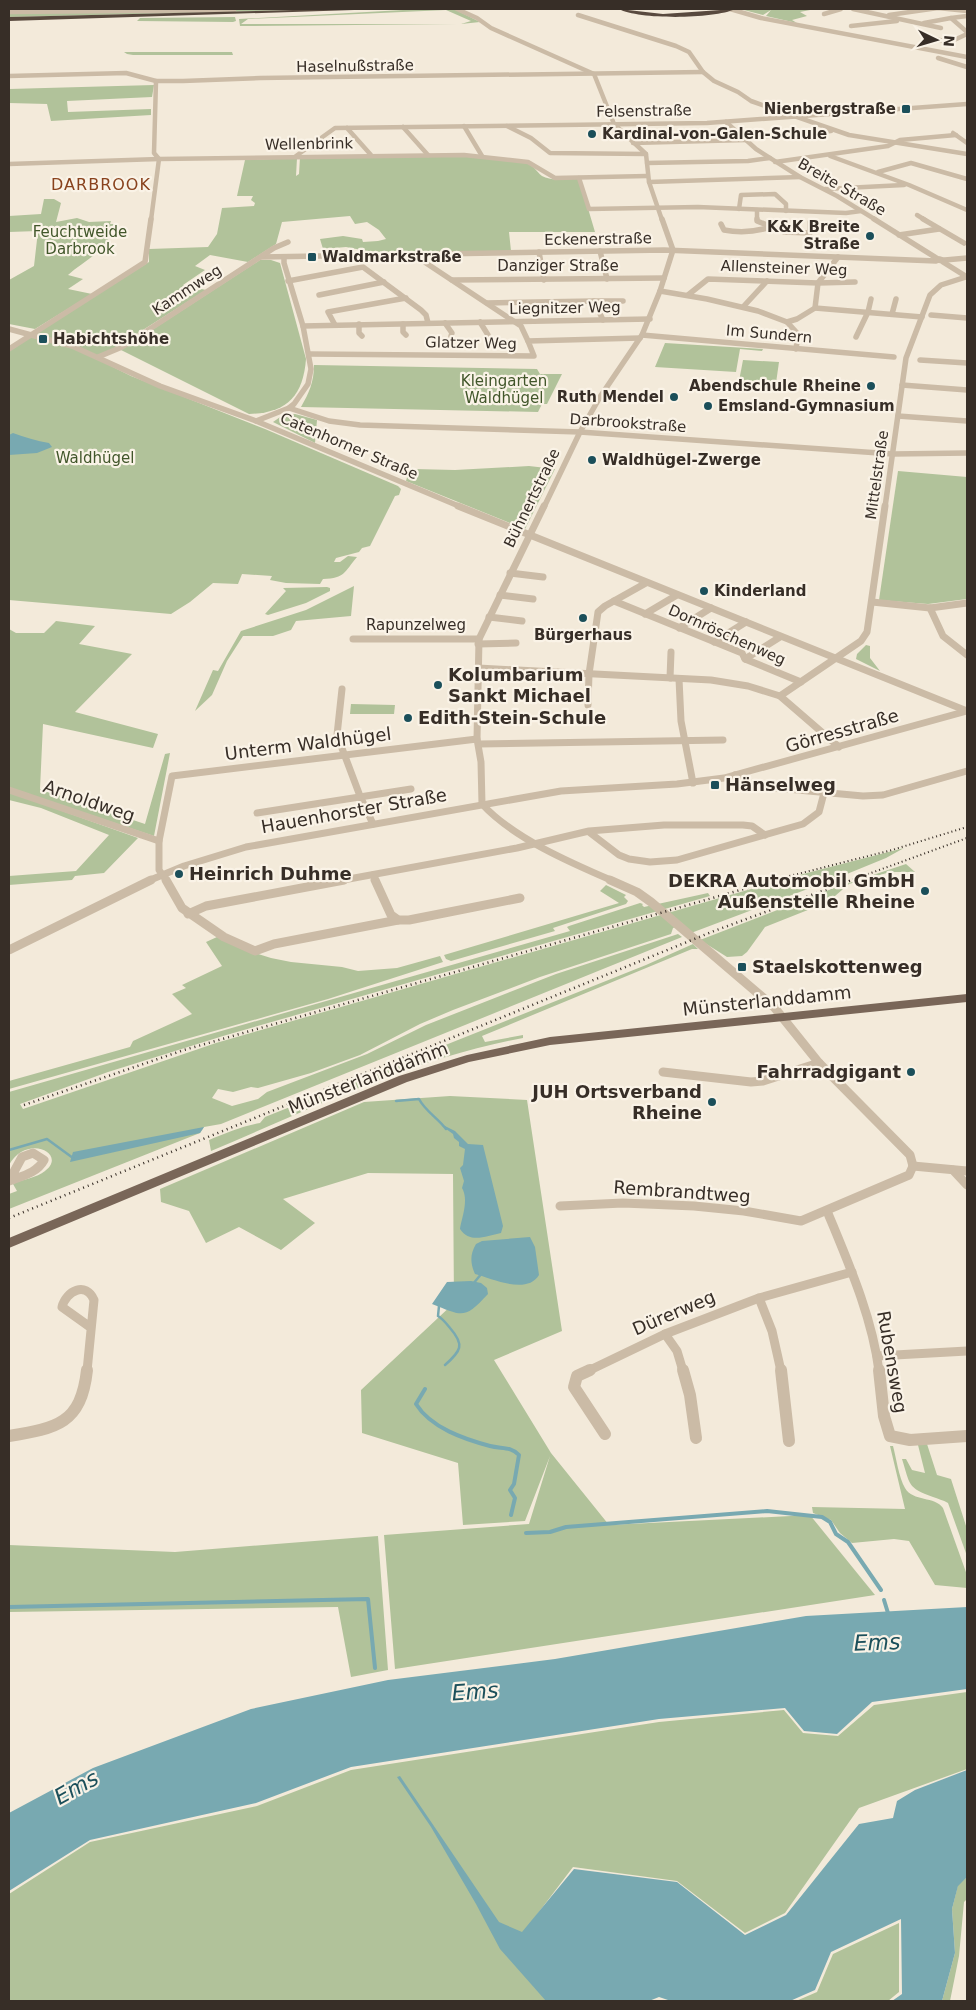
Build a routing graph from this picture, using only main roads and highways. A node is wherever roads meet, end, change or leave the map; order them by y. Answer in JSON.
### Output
{"nodes":[{"id":1,"x":382,"y":9,"type":"edge"},
{"id":2,"x":622,"y":9,"type":"edge"},
{"id":3,"x":641,"y":9,"type":"edge"},
{"id":4,"x":724,"y":9,"type":"edge"},
{"id":5,"x":731,"y":9,"type":"edge"},
{"id":6,"x":717,"y":10,"type":"edge"},
{"id":7,"x":738,"y":12,"type":"road end"},
{"id":8,"x":676,"y":15,"type":"junction"},
{"id":9,"x":9,"y":19,"type":"edge"},
{"id":10,"x":967,"y":998,"type":"edge"},
{"id":11,"x":9,"y":1243,"type":"edge"}],
"edges":[{"from":1,"to":9,"type":"highway"},
{"from":2,"to":8,"type":"highway"},
{"from":3,"to":8,"type":"highway"},
{"from":4,"to":6,"type":"highway"},
{"from":5,"to":6,"type":"highway"},
{"from":6,"to":7,"type":"highway"},
{"from":6,"to":8,"type":"highway"},
{"from":10,"to":11,"type":"main road","name":"Münsterlanddamm"}]}
